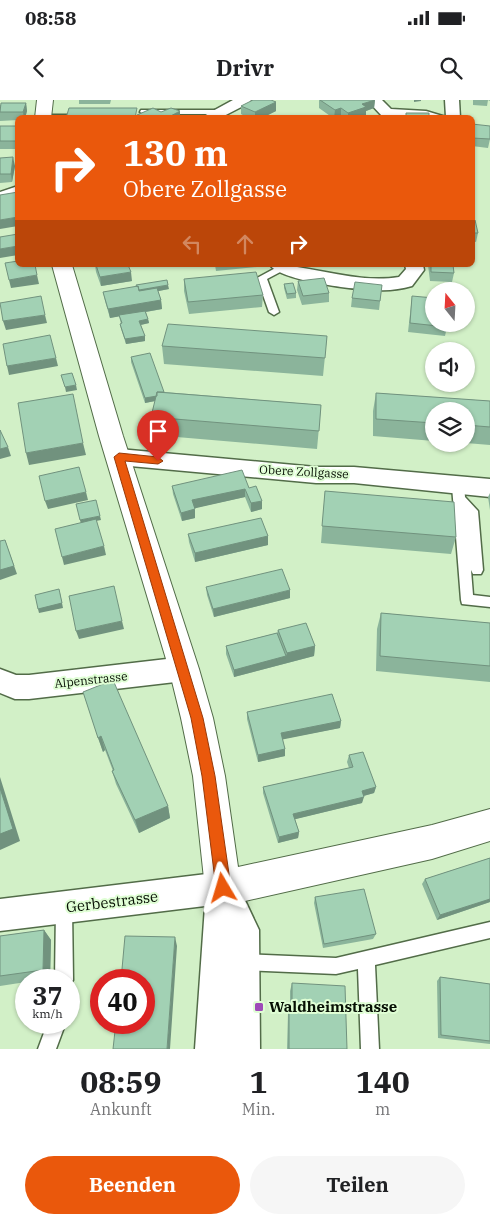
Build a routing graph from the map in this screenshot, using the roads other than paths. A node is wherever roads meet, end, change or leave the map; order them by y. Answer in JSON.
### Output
{"nodes":[{"id":1,"x":45,"y":100,"type":"edge"},
{"id":2,"x":244,"y":100,"type":"edge"},
{"id":3,"x":374,"y":100,"type":"edge"},
{"id":4,"x":452,"y":100,"type":"edge"},
{"id":5,"x":218,"y":114,"type":"edge"},
{"id":6,"x":44,"y":115,"type":"edge"},
{"id":7,"x":137,"y":115,"type":"edge"},
{"id":8,"x":387,"y":115,"type":"edge"},
{"id":9,"x":426,"y":115,"type":"edge"},
{"id":10,"x":453,"y":115,"type":"edge"},
{"id":11,"x":15,"y":192,"type":"edge"},
{"id":12,"x":0,"y":197,"type":"edge"},
{"id":13,"x":63,"y":267,"type":"edge"},
{"id":14,"x":280,"y":267,"type":"edge"},
{"id":15,"x":414,"y":267,"type":"edge"},
{"id":16,"x":274,"y":312,"type":"dead end"},
{"id":17,"x":119,"y":457,"type":"junction"},
{"id":18,"x":490,"y":488,"type":"edge"},
{"id":19,"x":459,"y":492,"type":"junction"},
{"id":20,"x":477,"y":570,"type":"dead end"},
{"id":21,"x":490,"y":602,"type":"edge"},
{"id":22,"x":184,"y":670,"type":"junction"},
{"id":23,"x":0,"y":681,"type":"edge"},
{"id":24,"x":490,"y":825,"type":"edge"},
{"id":25,"x":223,"y":888,"type":"junction"},
{"id":26,"x":64,"y":908,"type":"junction"},
{"id":27,"x":0,"y":915,"type":"edge"},
{"id":28,"x":490,"y":930,"type":"edge"},
{"id":29,"x":366,"y":959,"type":"junction"},
{"id":30,"x":243,"y":962,"type":"junction"},
{"id":31,"x":64,"y":969,"type":"edge"},
{"id":32,"x":53,"y":1034,"type":"edge"},
{"id":33,"x":47,"y":1049,"type":"edge"},
{"id":34,"x":213,"y":1049,"type":"edge"},
{"id":35,"x":242,"y":1049,"type":"edge"},
{"id":36,"x":370,"y":1049,"type":"edge"}],
"edges":[{"from":1,"to":6,"type":"street"},
{"from":2,"to":5,"type":"street"},
{"from":3,"to":8,"type":"street"},
{"from":4,"to":10,"type":"street"},
{"from":5,"to":7,"type":"lane"},
{"from":8,"to":9,"type":"street"},
{"from":11,"to":12,"type":"street"},
{"from":13,"to":17,"type":"street"},
{"from":14,"to":15,"type":"street"},
{"from":14,"to":16,"type":"lane"},
{"from":17,"to":19,"type":"street","name":"Obere Zollgasse"},
{"from":17,"to":22,"type":"street"},
{"from":18,"to":19,"type":"street","name":"Obere Zollgasse"},
{"from":19,"to":20,"type":"lane"},
{"from":19,"to":21,"type":"lane"},
{"from":22,"to":23,"type":"street","name":"Alpenstrasse"},
{"from":22,"to":25,"type":"street"},
{"from":24,"to":25,"type":"street"},
{"from":25,"to":26,"type":"street","name":"Gerbestrasse"},
{"from":25,"to":30,"type":"street"},
{"from":25,"to":34,"type":"street"},
{"from":26,"to":27,"type":"street","name":"Gerbestrasse"},
{"from":26,"to":31,"type":"lane"},
{"from":28,"to":29,"type":"lane"},
{"from":29,"to":30,"type":"lane"},
{"from":29,"to":36,"type":"lane"},
{"from":30,"to":35,"type":"street"},
{"from":32,"to":33,"type":"lane"}]}
